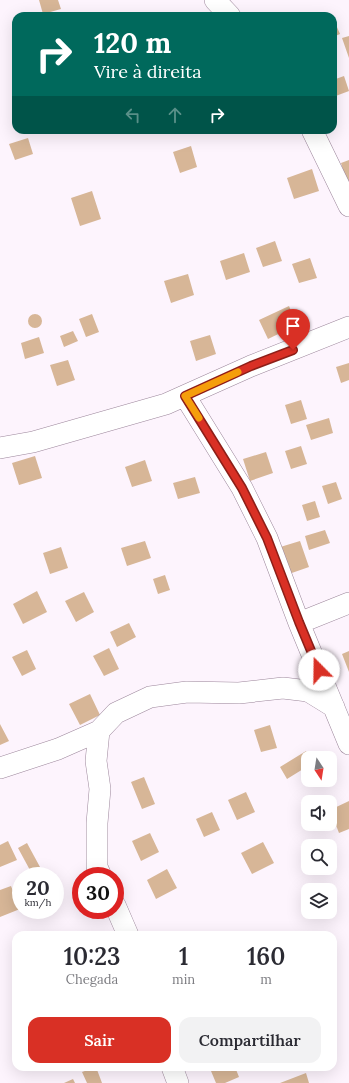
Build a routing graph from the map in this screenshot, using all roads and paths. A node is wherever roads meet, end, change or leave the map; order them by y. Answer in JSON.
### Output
{"nodes":[{"id":1,"x":215,"y":0,"type":"edge"},
{"id":2,"x":226,"y":12,"type":"edge"},
{"id":3,"x":314,"y":134,"type":"edge"},
{"id":4,"x":349,"y":206,"type":"edge"},
{"id":5,"x":349,"y":327,"type":"edge"},
{"id":6,"x":185,"y":396,"type":"junction"},
{"id":7,"x":0,"y":448,"type":"edge"},
{"id":8,"x":349,"y":603,"type":"edge"},
{"id":9,"x":299,"y":622,"type":"junction"},
{"id":10,"x":334,"y":707,"type":"junction"},
{"id":11,"x":99,"y":731,"type":"junction"},
{"id":12,"x":349,"y":744,"type":"edge"},
{"id":13,"x":0,"y":768,"type":"edge"},
{"id":14,"x":97,"y":867,"type":"edge"},
{"id":15,"x":121,"y":919,"type":"edge"},
{"id":16,"x":126,"y":931,"type":"edge"},
{"id":17,"x":174,"y":1071,"type":"edge"},
{"id":18,"x":178,"y":1083,"type":"edge"}],
"edges":[{"from":1,"to":2,"type":"street"},
{"from":3,"to":4,"type":"street"},
{"from":5,"to":6,"type":"street"},
{"from":6,"to":7,"type":"street"},
{"from":6,"to":9,"type":"street"},
{"from":8,"to":9,"type":"street"},
{"from":9,"to":10,"type":"street"},
{"from":10,"to":11,"type":"street"},
{"from":10,"to":12,"type":"street"},
{"from":11,"to":13,"type":"street"},
{"from":11,"to":14,"type":"street"},
{"from":15,"to":16,"type":"street"},
{"from":17,"to":18,"type":"street"}]}
